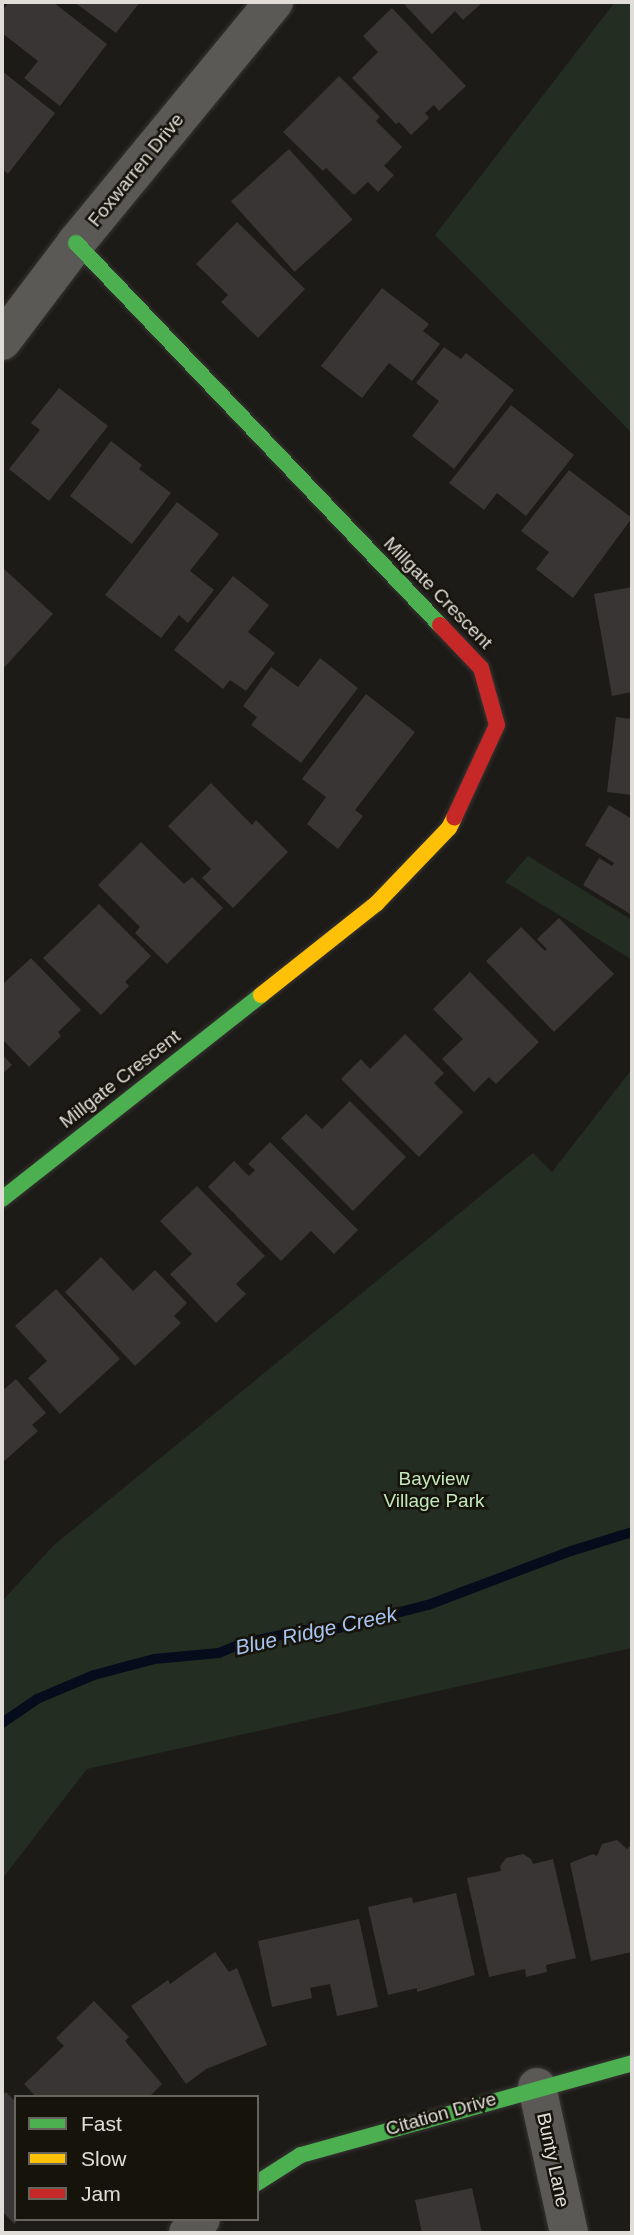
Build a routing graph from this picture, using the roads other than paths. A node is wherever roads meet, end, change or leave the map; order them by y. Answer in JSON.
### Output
{"nodes":[{"id":1,"x":274,"y":2,"type":"edge"},
{"id":2,"x":76,"y":243,"type":"junction"},
{"id":3,"x":2,"y":341,"type":"edge"},
{"id":4,"x":2,"y":1199,"type":"edge"},
{"id":5,"x":632,"y":2063,"type":"edge"},
{"id":6,"x":537,"y":2087,"type":"junction"},
{"id":7,"x":259,"y":2182,"type":"edge"},
{"id":8,"x":569,"y":2233,"type":"edge"}],
"edges":[{"from":1,"to":2,"type":"street","name":"Foxwarren Drive"},
{"from":2,"to":3,"type":"street","name":"Foxwarren Drive"},
{"from":2,"to":4,"type":"street","name":"Millgate Crescent"},
{"from":5,"to":6,"type":"street","name":"Citation Drive"},
{"from":6,"to":7,"type":"street","name":"Citation Drive"},
{"from":6,"to":8,"type":"street","name":"Bunty Lane"}]}
